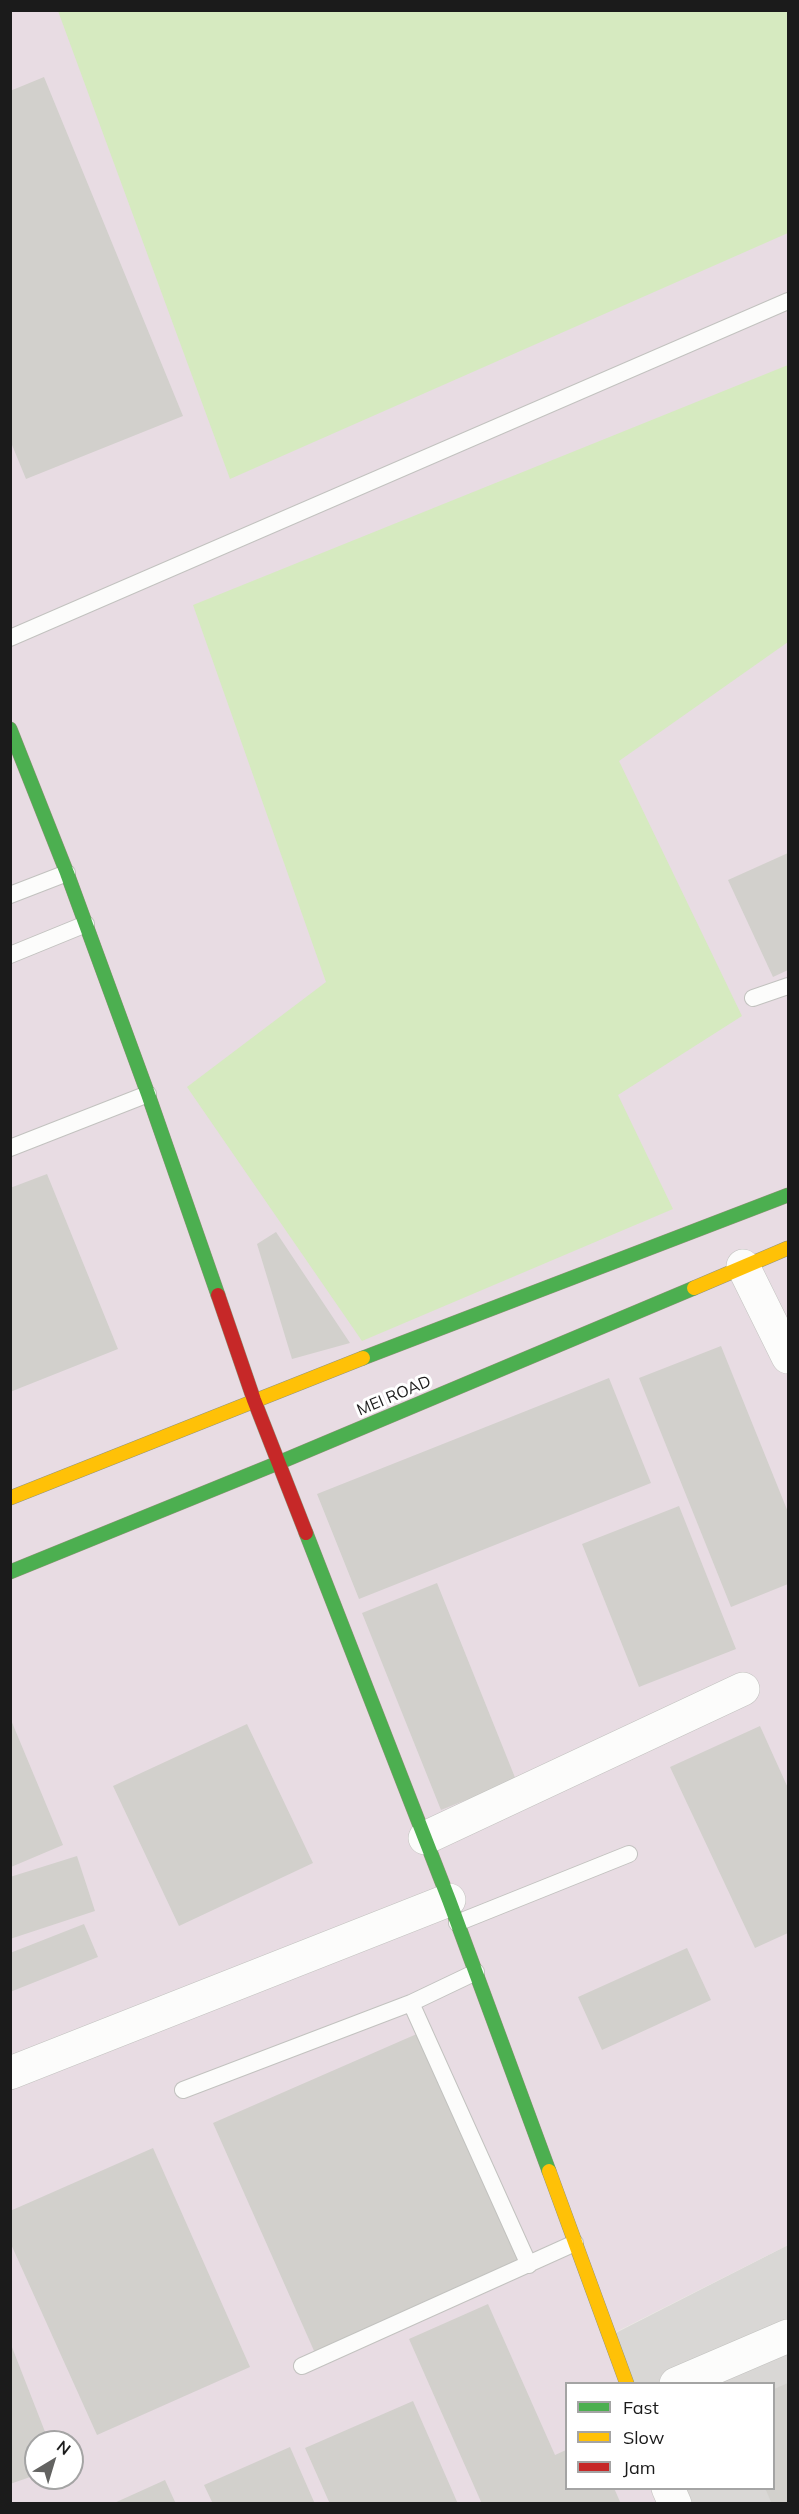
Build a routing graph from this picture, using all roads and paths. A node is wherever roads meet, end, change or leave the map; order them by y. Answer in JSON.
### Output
{"nodes":[{"id":1,"x":789,"y":301,"type":"edge"},
{"id":2,"x":10,"y":638,"type":"edge"},
{"id":3,"x":10,"y":729,"type":"edge"},
{"id":4,"x":67,"y":873,"type":"junction"},
{"id":5,"x":10,"y":895,"type":"edge"},
{"id":6,"x":86,"y":924,"type":"junction"},
{"id":7,"x":10,"y":955,"type":"edge"},
{"id":8,"x":789,"y":986,"type":"edge"},
{"id":9,"x":753,"y":998,"type":"dead end"},
{"id":10,"x":148,"y":1094,"type":"junction"},
{"id":11,"x":10,"y":1149,"type":"edge"},
{"id":12,"x":789,"y":1195,"type":"edge"},
{"id":13,"x":789,"y":1248,"type":"edge"},
{"id":14,"x":743,"y":1266,"type":"junction"},
{"id":15,"x":789,"y":1357,"type":"edge"},
{"id":16,"x":254,"y":1400,"type":"junction"},
{"id":17,"x":278,"y":1463,"type":"junction"},
{"id":18,"x":10,"y":1498,"type":"edge"},
{"id":19,"x":10,"y":1572,"type":"edge"},
{"id":20,"x":743,"y":1689,"type":"dead end"},
{"id":21,"x":425,"y":1838,"type":"junction"},
{"id":22,"x":629,"y":1854,"type":"dead end"},
{"id":23,"x":453,"y":1912,"type":"junction"},
{"id":24,"x":476,"y":1972,"type":"junction"},
{"id":25,"x":411,"y":2003,"type":"junction"},
{"id":26,"x":10,"y":2073,"type":"edge"},
{"id":27,"x":183,"y":2090,"type":"dead end"},
{"id":28,"x":575,"y":2243,"type":"junction"},
{"id":29,"x":529,"y":2265,"type":"junction"},
{"id":30,"x":789,"y":2336,"type":"edge"},
{"id":31,"x":302,"y":2366,"type":"dead end"},
{"id":32,"x":626,"y":2382,"type":"edge"},
{"id":33,"x":681,"y":2382,"type":"edge"}],
"edges":[{"from":1,"to":2,"type":"lane"},
{"from":3,"to":4,"type":"street"},
{"from":4,"to":5,"type":"lane"},
{"from":4,"to":6,"type":"street"},
{"from":6,"to":7,"type":"lane"},
{"from":6,"to":10,"type":"street"},
{"from":8,"to":9,"type":"lane"},
{"from":10,"to":11,"type":"lane"},
{"from":10,"to":16,"type":"street"},
{"from":12,"to":16,"type":"street"},
{"from":13,"to":14,"type":"street","name":"MEI ROAD"},
{"from":14,"to":15,"type":"street"},
{"from":14,"to":17,"type":"street","name":"MEI ROAD"},
{"from":16,"to":17,"type":"street"},
{"from":16,"to":18,"type":"street"},
{"from":17,"to":19,"type":"street","name":"MEI ROAD"},
{"from":17,"to":21,"type":"street"},
{"from":20,"to":21,"type":"street"},
{"from":21,"to":23,"type":"street"},
{"from":22,"to":23,"type":"lane"},
{"from":23,"to":24,"type":"street"},
{"from":23,"to":26,"type":"street"},
{"from":24,"to":25,"type":"lane"},
{"from":24,"to":28,"type":"street"},
{"from":25,"to":27,"type":"lane"},
{"from":25,"to":29,"type":"lane"},
{"from":28,"to":29,"type":"lane"},
{"from":28,"to":32,"type":"street"},
{"from":29,"to":31,"type":"lane"},
{"from":30,"to":33,"type":"street"}]}
